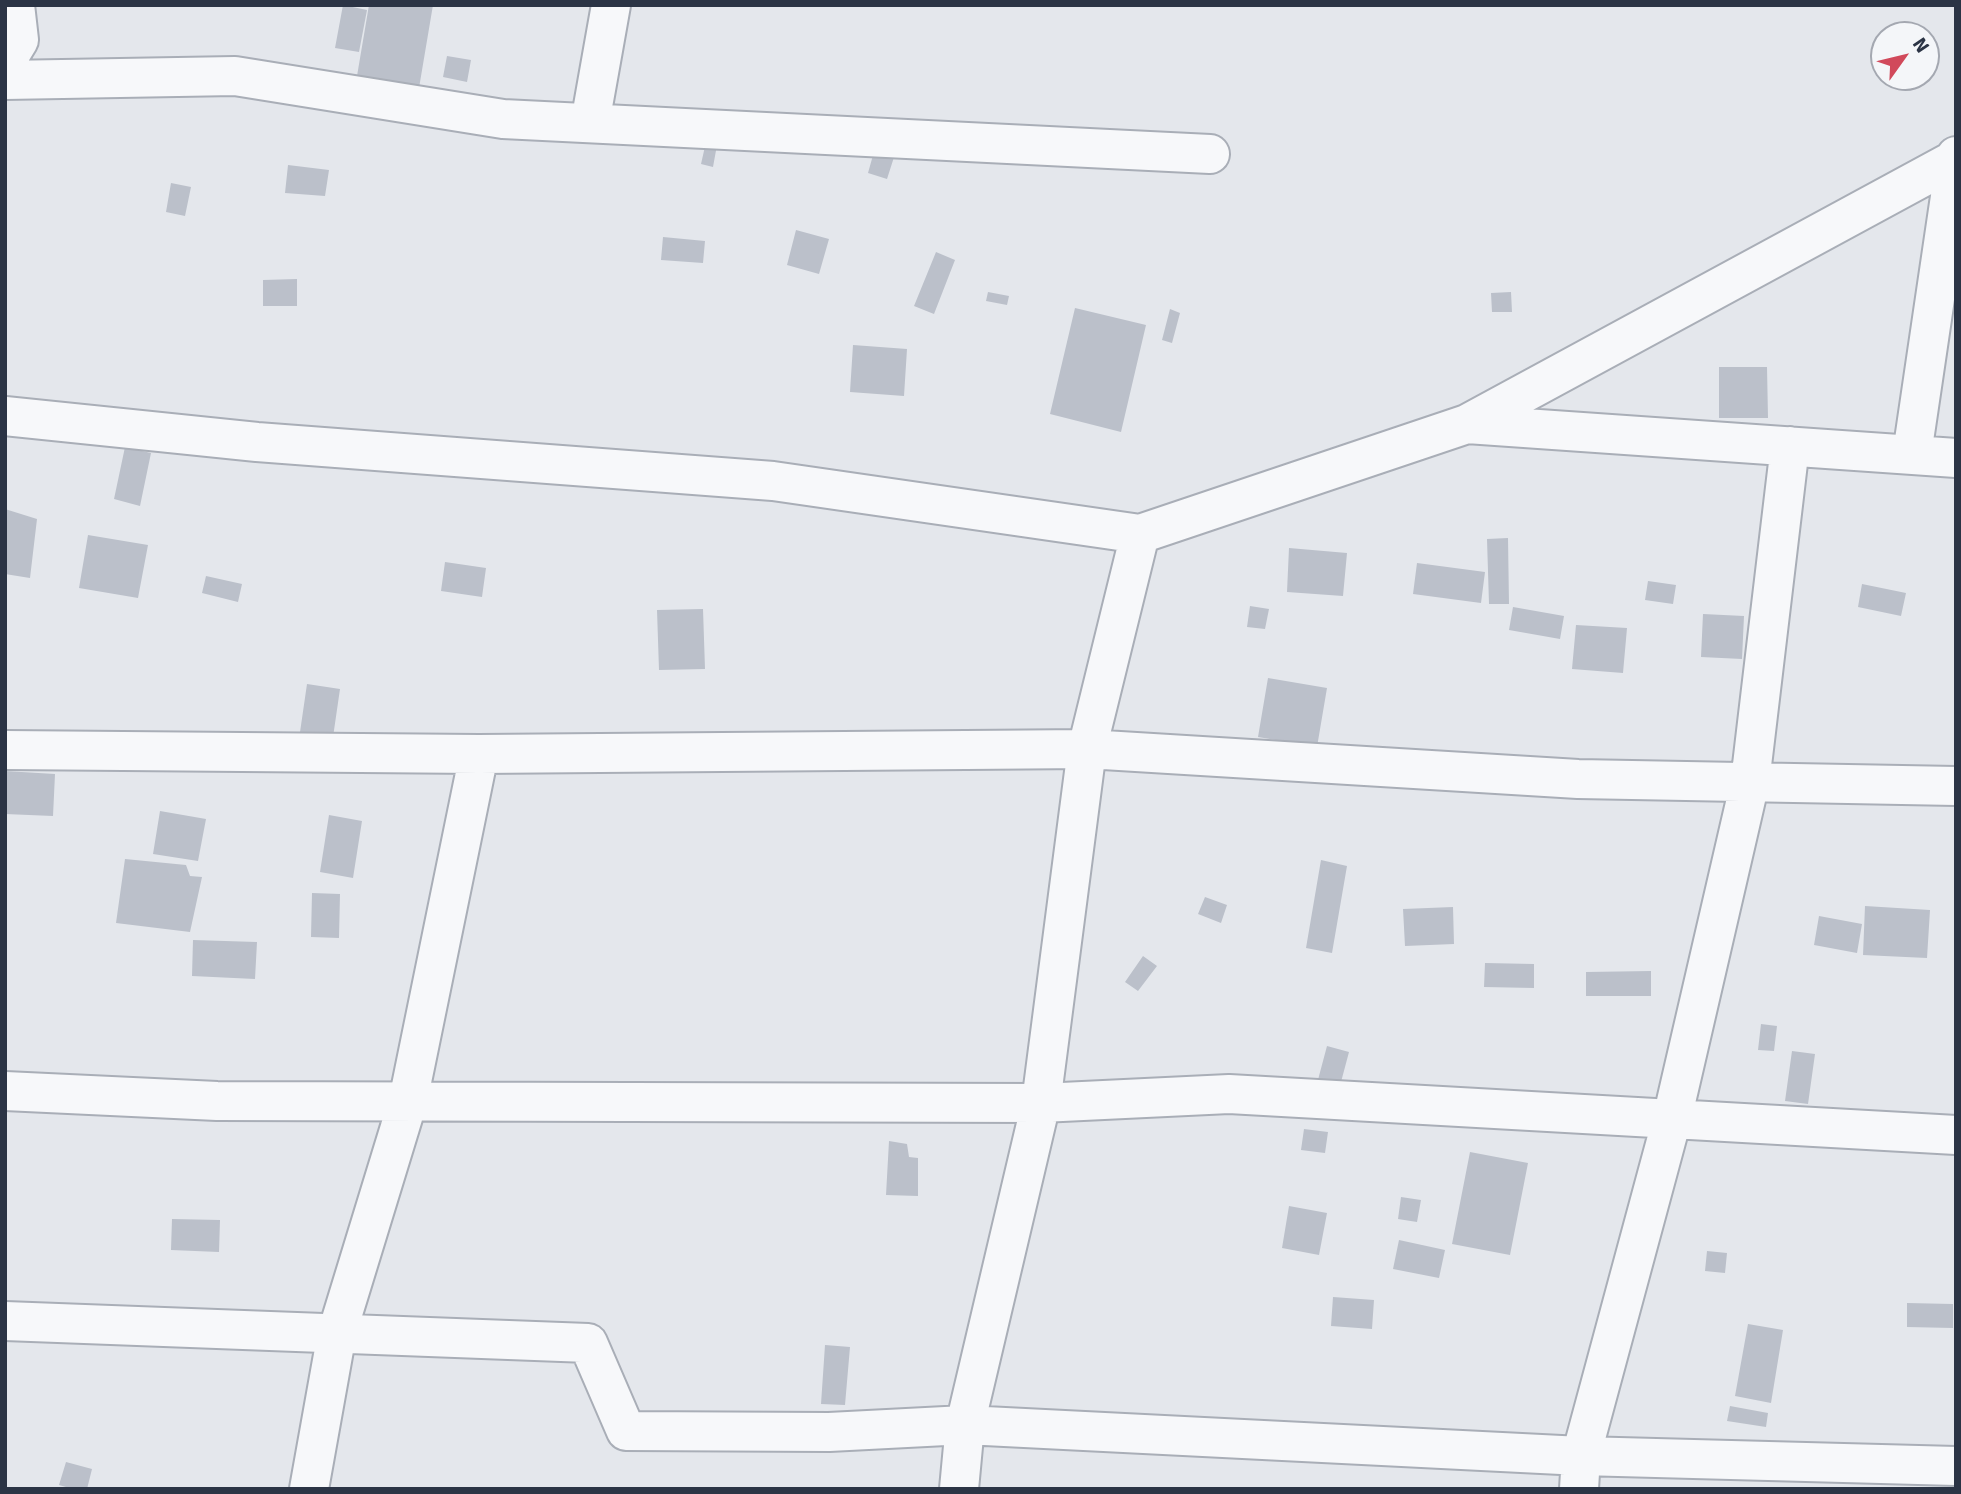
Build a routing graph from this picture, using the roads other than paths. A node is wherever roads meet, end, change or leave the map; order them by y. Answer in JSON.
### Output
{"nodes":[{"id":1,"x":15,"y":5,"type":"edge"},
{"id":2,"x":611,"y":5,"type":"edge"},
{"id":3,"x":5,"y":63,"type":"edge"},
{"id":4,"x":5,"y":80,"type":"edge"},
{"id":5,"x":590,"y":122,"type":"junction"},
{"id":6,"x":1210,"y":154,"type":"dead end"},
{"id":7,"x":1956,"y":158,"type":"edge"},
{"id":8,"x":5,"y":416,"type":"edge"},
{"id":9,"x":1467,"y":424,"type":"junction"},
{"id":10,"x":1790,"y":446,"type":"junction"},
{"id":11,"x":1912,"y":454,"type":"junction"},
{"id":12,"x":1956,"y":458,"type":"edge"},
{"id":13,"x":1140,"y":534,"type":"junction"},
{"id":14,"x":1087,"y":749,"type":"junction"},
{"id":15,"x":5,"y":750,"type":"edge"},
{"id":16,"x":479,"y":754,"type":"junction"},
{"id":17,"x":1750,"y":782,"type":"junction"},
{"id":18,"x":1956,"y":786,"type":"edge"},
{"id":19,"x":5,"y":1091,"type":"edge"},
{"id":20,"x":408,"y":1101,"type":"junction"},
{"id":21,"x":1041,"y":1102,"type":"junction"},
{"id":22,"x":1672,"y":1119,"type":"junction"},
{"id":23,"x":1956,"y":1135,"type":"edge"},
{"id":24,"x":5,"y":1321,"type":"edge"},
{"id":25,"x":337,"y":1333,"type":"junction"},
{"id":26,"x":965,"y":1425,"type":"junction"},
{"id":27,"x":1956,"y":1466,"type":"edge"},
{"id":28,"x":1580,"y":1472,"type":"edge"},
{"id":29,"x":309,"y":1489,"type":"edge"},
{"id":30,"x":959,"y":1489,"type":"edge"}],
"edges":[{"from":1,"to":3,"type":"street"},
{"from":2,"to":5,"type":"street"},
{"from":4,"to":5,"type":"street"},
{"from":5,"to":6,"type":"street"},
{"from":7,"to":9,"type":"street"},
{"from":7,"to":11,"type":"street"},
{"from":8,"to":13,"type":"street"},
{"from":9,"to":10,"type":"street"},
{"from":9,"to":13,"type":"street"},
{"from":10,"to":11,"type":"street"},
{"from":10,"to":17,"type":"street"},
{"from":11,"to":12,"type":"street"},
{"from":13,"to":14,"type":"street"},
{"from":14,"to":16,"type":"street"},
{"from":14,"to":17,"type":"street"},
{"from":14,"to":21,"type":"street"},
{"from":15,"to":16,"type":"street"},
{"from":16,"to":20,"type":"street"},
{"from":17,"to":18,"type":"street"},
{"from":17,"to":22,"type":"street"},
{"from":19,"to":20,"type":"street"},
{"from":20,"to":21,"type":"street"},
{"from":20,"to":25,"type":"street"},
{"from":21,"to":22,"type":"street"},
{"from":21,"to":26,"type":"street"},
{"from":22,"to":23,"type":"street"},
{"from":22,"to":28,"type":"street"},
{"from":24,"to":25,"type":"street"},
{"from":25,"to":26,"type":"street"},
{"from":25,"to":29,"type":"street"},
{"from":26,"to":28,"type":"street"},
{"from":26,"to":30,"type":"street"},
{"from":27,"to":28,"type":"street"}]}
